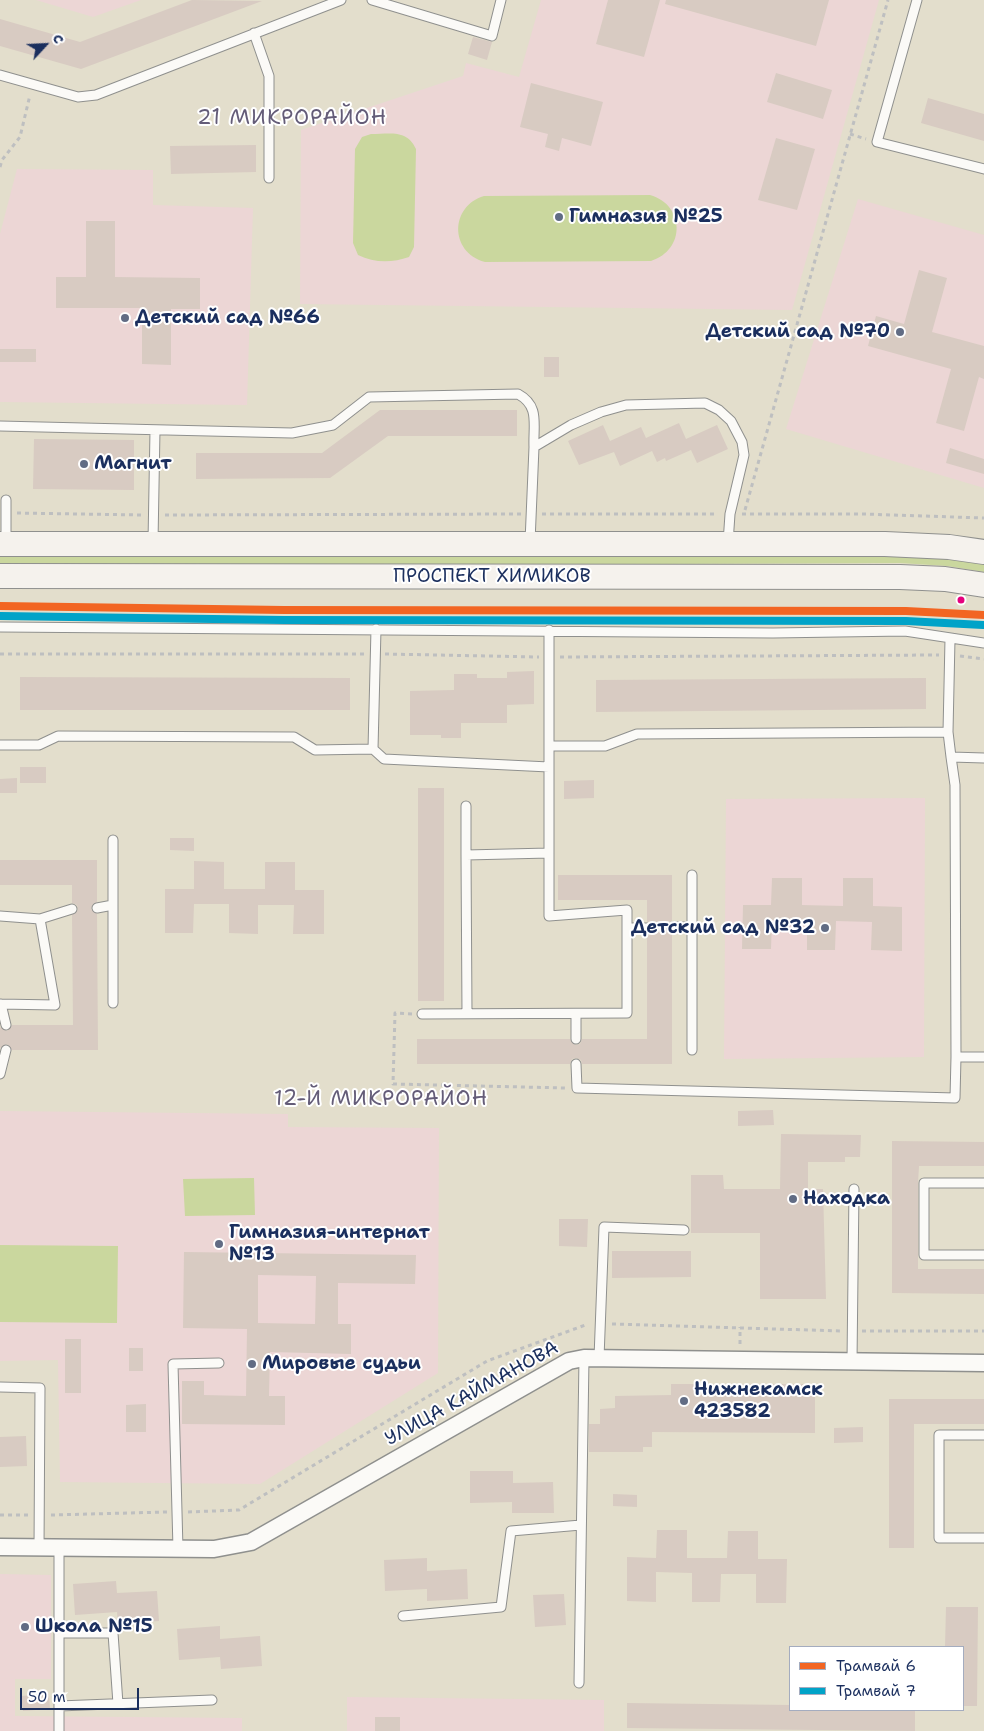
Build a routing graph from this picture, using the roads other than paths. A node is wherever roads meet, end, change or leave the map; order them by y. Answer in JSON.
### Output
{"nodes":[{"id":1,"x":342,"y":0,"type":"edge"},
{"id":2,"x":372,"y":0,"type":"edge"},
{"id":3,"x":501,"y":0,"type":"edge"},
{"id":4,"x":917,"y":0,"type":"edge"},
{"id":5,"x":254,"y":34,"type":"junction"},
{"id":6,"x":0,"y":76,"type":"edge"},
{"id":7,"x":984,"y":169,"type":"edge"},
{"id":8,"x":269,"y":178,"type":"dead end"},
{"id":9,"x":0,"y":426,"type":"edge"},
{"id":10,"x":155,"y":430,"type":"junction"},
{"id":11,"x":534,"y":447,"type":"junction"},
{"id":12,"x":6,"y":500,"type":"dead end"},
{"id":13,"x":3,"y":544,"type":"edge"},
{"id":14,"x":530,"y":544,"type":"junction"},
{"id":15,"x":153,"y":545,"type":"junction"},
{"id":16,"x":728,"y":545,"type":"junction"},
{"id":17,"x":984,"y":552,"type":"edge"},
{"id":18,"x":0,"y":576,"type":"edge"},
{"id":19,"x":984,"y":585,"type":"edge"},
{"id":20,"x":0,"y":628,"type":"edge"},
{"id":21,"x":376,"y":629,"type":"junction"},
{"id":22,"x":549,"y":630,"type":"junction"},
{"id":23,"x":950,"y":639,"type":"junction"},
{"id":24,"x":984,"y":643,"type":"edge"},
{"id":25,"x":948,"y":732,"type":"junction"},
{"id":26,"x":0,"y":745,"type":"edge"},
{"id":27,"x":549,"y":746,"type":"junction"},
{"id":28,"x":373,"y":749,"type":"junction"},
{"id":29,"x":951,"y":757,"type":"junction"},
{"id":30,"x":984,"y":758,"type":"edge"},
{"id":31,"x":549,"y":768,"type":"junction"},
{"id":32,"x":466,"y":806,"type":"dead end"},
{"id":33,"x":113,"y":840,"type":"dead end"},
{"id":34,"x":549,"y":853,"type":"junction"},
{"id":35,"x":466,"y":854,"type":"junction"},
{"id":36,"x":692,"y":875,"type":"dead end"},
{"id":37,"x":113,"y":905,"type":"junction"},
{"id":38,"x":97,"y":908,"type":"dead end"},
{"id":39,"x":72,"y":909,"type":"dead end"},
{"id":40,"x":0,"y":916,"type":"edge"},
{"id":41,"x":40,"y":919,"type":"junction"},
{"id":42,"x":672,"y":927,"type":"dead end"},
{"id":43,"x":692,"y":927,"type":"junction"},
{"id":44,"x":627,"y":928,"type":"junction"},
{"id":45,"x":647,"y":928,"type":"dead end"},
{"id":46,"x":113,"y":1003,"type":"dead end"},
{"id":47,"x":0,"y":1004,"type":"edge"},
{"id":48,"x":422,"y":1014,"type":"road end"},
{"id":49,"x":467,"y":1014,"type":"junction"},
{"id":50,"x":576,"y":1014,"type":"junction"},
{"id":51,"x":6,"y":1025,"type":"dead end"},
{"id":52,"x":576,"y":1039,"type":"dead end"},
{"id":53,"x":6,"y":1050,"type":"dead end"},
{"id":54,"x":692,"y":1050,"type":"dead end"},
{"id":55,"x":956,"y":1057,"type":"junction"},
{"id":56,"x":984,"y":1057,"type":"edge"},
{"id":57,"x":576,"y":1064,"type":"dead end"},
{"id":58,"x":0,"y":1074,"type":"edge"},
{"id":59,"x":984,"y":1183,"type":"edge"},
{"id":60,"x":854,"y":1189,"type":"dead end"},
{"id":61,"x":684,"y":1230,"type":"dead end"},
{"id":62,"x":984,"y":1255,"type":"edge"},
{"id":63,"x":591,"y":1358,"type":"junction"},
{"id":64,"x":852,"y":1361,"type":"junction"},
{"id":65,"x":219,"y":1363,"type":"dead end"},
{"id":66,"x":984,"y":1363,"type":"edge"},
{"id":67,"x":0,"y":1387,"type":"edge"},
{"id":68,"x":984,"y":1435,"type":"edge"},
{"id":69,"x":581,"y":1524,"type":"junction"},
{"id":70,"x":984,"y":1538,"type":"edge"},
{"id":71,"x":0,"y":1548,"type":"edge"},
{"id":72,"x":39,"y":1548,"type":"junction"},
{"id":73,"x":59,"y":1548,"type":"junction"},
{"id":74,"x":178,"y":1549,"type":"junction"},
{"id":75,"x":402,"y":1616,"type":"dead end"},
{"id":76,"x":59,"y":1633,"type":"junction"},
{"id":77,"x":579,"y":1683,"type":"dead end"},
{"id":78,"x":212,"y":1700,"type":"dead end"},
{"id":79,"x":118,"y":1704,"type":"junction"},
{"id":80,"x":59,"y":1706,"type":"junction"},
{"id":81,"x":59,"y":1731,"type":"edge"}],
"edges":[{"from":1,"to":5,"type":"lane"},
{"from":2,"to":3,"type":"lane"},
{"from":4,"to":7,"type":"lane"},
{"from":5,"to":6,"type":"lane"},
{"from":5,"to":8,"type":"lane"},
{"from":9,"to":10,"type":"lane"},
{"from":10,"to":11,"type":"lane"},
{"from":10,"to":15,"type":"lane"},
{"from":11,"to":14,"type":"lane"},
{"from":11,"to":16,"type":"lane"},
{"from":12,"to":13,"type":"lane"},
{"from":13,"to":15,"type":"main road","name":"ПРОСПЕКТ ХИМИКОВ"},
{"from":14,"to":15,"type":"main road","name":"ПРОСПЕКТ ХИМИКОВ"},
{"from":14,"to":16,"type":"main road","name":"ПРОСПЕКТ ХИМИКОВ"},
{"from":16,"to":17,"type":"main road","name":"ПРОСПЕКТ ХИМИКОВ"},
{"from":18,"to":19,"type":"main road","name":"ПРОСПЕКТ ХИМИКОВ"},
{"from":20,"to":21,"type":"lane"},
{"from":21,"to":22,"type":"lane"},
{"from":21,"to":28,"type":"lane"},
{"from":22,"to":23,"type":"lane"},
{"from":22,"to":27,"type":"lane"},
{"from":23,"to":24,"type":"lane"},
{"from":23,"to":25,"type":"lane"},
{"from":25,"to":27,"type":"lane"},
{"from":25,"to":29,"type":"lane"},
{"from":26,"to":28,"type":"lane"},
{"from":27,"to":31,"type":"lane"},
{"from":28,"to":31,"type":"lane"},
{"from":29,"to":30,"type":"lane"},
{"from":29,"to":55,"type":"lane"},
{"from":31,"to":34,"type":"lane"},
{"from":32,"to":35,"type":"lane"},
{"from":33,"to":37,"type":"lane"},
{"from":34,"to":35,"type":"lane"},
{"from":34,"to":44,"type":"lane"},
{"from":35,"to":49,"type":"lane"},
{"from":36,"to":43,"type":"lane"},
{"from":37,"to":38,"type":"lane"},
{"from":37,"to":46,"type":"lane"},
{"from":39,"to":41,"type":"lane"},
{"from":40,"to":41,"type":"lane"},
{"from":41,"to":47,"type":"lane"},
{"from":42,"to":43,"type":"lane"},
{"from":43,"to":54,"type":"lane"},
{"from":44,"to":45,"type":"lane"},
{"from":44,"to":50,"type":"lane"},
{"from":47,"to":51,"type":"lane"},
{"from":48,"to":49,"type":"lane"},
{"from":49,"to":50,"type":"lane"},
{"from":50,"to":52,"type":"lane"},
{"from":53,"to":58,"type":"lane"},
{"from":55,"to":56,"type":"lane"},
{"from":55,"to":57,"type":"lane"},
{"from":59,"to":62,"type":"lane"},
{"from":60,"to":64,"type":"lane"},
{"from":61,"to":63,"type":"lane"},
{"from":63,"to":64,"type":"street","name":"УЛИЦА КАЙМАНОВА"},
{"from":63,"to":69,"type":"lane"},
{"from":63,"to":74,"type":"street","name":"УЛИЦА КАЙМАНОВА"},
{"from":64,"to":66,"type":"street","name":"УЛИЦА КАЙМАНОВА"},
{"from":65,"to":74,"type":"lane"},
{"from":67,"to":72,"type":"lane"},
{"from":68,"to":70,"type":"lane"},
{"from":69,"to":75,"type":"lane"},
{"from":69,"to":77,"type":"lane"},
{"from":71,"to":72,"type":"street","name":"УЛИЦА КАЙМАНОВА"},
{"from":72,"to":73,"type":"street","name":"УЛИЦА КАЙМАНОВА"},
{"from":73,"to":74,"type":"street","name":"УЛИЦА КАЙМАНОВА"},
{"from":73,"to":76,"type":"lane"},
{"from":76,"to":79,"type":"lane"},
{"from":76,"to":80,"type":"lane"},
{"from":78,"to":79,"type":"lane"},
{"from":79,"to":80,"type":"lane"},
{"from":80,"to":81,"type":"lane"}]}
